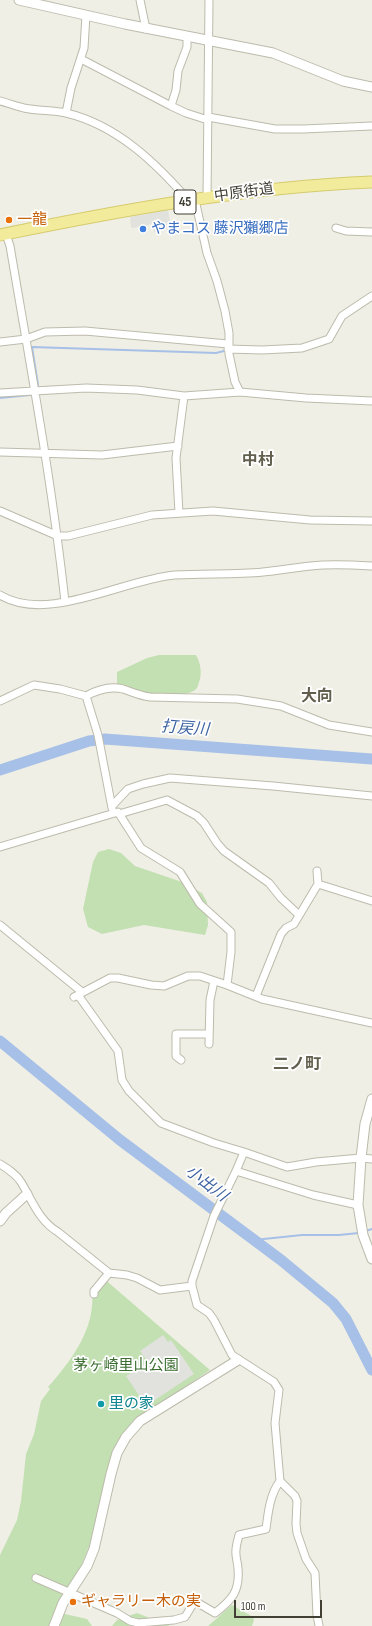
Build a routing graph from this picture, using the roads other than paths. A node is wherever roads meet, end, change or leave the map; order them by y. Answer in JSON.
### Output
{"nodes":[{"id":1,"x":18,"y":0,"type":"edge"},
{"id":2,"x":140,"y":0,"type":"edge"},
{"id":3,"x":209,"y":0,"type":"edge"},
{"id":4,"x":86,"y":15,"type":"junction"},
{"id":5,"x":146,"y":29,"type":"junction"},
{"id":6,"x":187,"y":37,"type":"junction"},
{"id":7,"x":208,"y":40,"type":"junction"},
{"id":8,"x":81,"y":59,"type":"junction"},
{"id":9,"x":372,"y":87,"type":"edge"},
{"id":10,"x":0,"y":101,"type":"edge"},
{"id":11,"x":171,"y":106,"type":"junction"},
{"id":12,"x":66,"y":113,"type":"junction"},
{"id":13,"x":208,"y":119,"type":"junction"},
{"id":14,"x":372,"y":126,"type":"edge"},
{"id":15,"x":372,"y":182,"type":"edge"},
{"id":16,"x":207,"y":198,"type":"junction"},
{"id":17,"x":192,"y":200,"type":"junction"},
{"id":18,"x":336,"y":228,"type":"dead end"},
{"id":19,"x":372,"y":232,"type":"edge"},
{"id":20,"x":3,"y":235,"type":"edge"},
{"id":21,"x":372,"y":296,"type":"edge"},
{"id":22,"x":26,"y":339,"type":"junction"},
{"id":23,"x":0,"y":342,"type":"edge"},
{"id":24,"x":228,"y":347,"type":"junction"},
{"id":25,"x":36,"y":391,"type":"junction"},
{"id":26,"x":240,"y":392,"type":"junction"},
{"id":27,"x":0,"y":393,"type":"edge"},
{"id":28,"x":184,"y":396,"type":"junction"},
{"id":29,"x":372,"y":401,"type":"edge"},
{"id":30,"x":178,"y":446,"type":"junction"},
{"id":31,"x":0,"y":452,"type":"edge"},
{"id":32,"x":44,"y":454,"type":"junction"},
{"id":33,"x":0,"y":511,"type":"edge"},
{"id":34,"x":179,"y":513,"type":"junction"},
{"id":35,"x":372,"y":521,"type":"edge"},
{"id":36,"x":58,"y":536,"type":"junction"},
{"id":37,"x":372,"y":566,"type":"edge"},
{"id":38,"x":0,"y":595,"type":"edge"},
{"id":39,"x":64,"y":602,"type":"junction"},
{"id":40,"x":86,"y":696,"type":"junction"},
{"id":41,"x":0,"y":701,"type":"edge"},
{"id":42,"x":372,"y":732,"type":"edge"},
{"id":43,"x":372,"y":796,"type":"edge"},
{"id":44,"x":115,"y":811,"type":"junction"},
{"id":45,"x":0,"y":847,"type":"edge"},
{"id":46,"x":317,"y":871,"type":"dead end"},
{"id":47,"x":318,"y":884,"type":"junction"},
{"id":48,"x":372,"y":901,"type":"edge"},
{"id":49,"x":299,"y":915,"type":"junction"},
{"id":50,"x":0,"y":925,"type":"edge"},
{"id":51,"x":214,"y":981,"type":"junction"},
{"id":52,"x":227,"y":984,"type":"junction"},
{"id":53,"x":78,"y":995,"type":"junction"},
{"id":54,"x":256,"y":996,"type":"junction"},
{"id":55,"x":372,"y":1023,"type":"edge"},
{"id":56,"x":209,"y":1034,"type":"junction"},
{"id":57,"x":209,"y":1044,"type":"dead end"},
{"id":58,"x":181,"y":1060,"type":"dead end"},
{"id":59,"x":372,"y":1099,"type":"edge"},
{"id":60,"x":244,"y":1152,"type":"junction"},
{"id":61,"x":361,"y":1158,"type":"junction"},
{"id":62,"x":372,"y":1159,"type":"edge"},
{"id":63,"x":0,"y":1164,"type":"edge"},
{"id":64,"x":236,"y":1171,"type":"junction"},
{"id":65,"x":27,"y":1194,"type":"junction"},
{"id":66,"x":358,"y":1205,"type":"junction"},
{"id":67,"x":0,"y":1221,"type":"edge"},
{"id":68,"x":371,"y":1254,"type":"edge"},
{"id":69,"x":109,"y":1273,"type":"junction"},
{"id":70,"x":192,"y":1286,"type":"junction"},
{"id":71,"x":94,"y":1294,"type":"dead end"},
{"id":72,"x":238,"y":1360,"type":"junction"},
{"id":73,"x":280,"y":1481,"type":"junction"},
{"id":74,"x":36,"y":1578,"type":"dead end"},
{"id":75,"x":69,"y":1593,"type":"junction"},
{"id":76,"x":54,"y":1626,"type":"edge"},
{"id":77,"x":319,"y":1626,"type":"edge"}],
"edges":[{"from":1,"to":4,"type":"street"},
{"from":2,"to":5,"type":"street"},
{"from":3,"to":7,"type":"street"},
{"from":4,"to":5,"type":"street"},
{"from":4,"to":8,"type":"street"},
{"from":5,"to":6,"type":"street"},
{"from":6,"to":7,"type":"street"},
{"from":6,"to":11,"type":"street"},
{"from":7,"to":9,"type":"street"},
{"from":7,"to":13,"type":"street"},
{"from":8,"to":11,"type":"street"},
{"from":8,"to":12,"type":"street"},
{"from":10,"to":12,"type":"street"},
{"from":11,"to":13,"type":"street"},
{"from":12,"to":17,"type":"street"},
{"from":13,"to":14,"type":"street"},
{"from":13,"to":16,"type":"street"},
{"from":15,"to":16,"type":"main road","name":"中原街道","number":"45"},
{"from":16,"to":17,"type":"main road","name":"中原街道","number":"45"},
{"from":17,"to":20,"type":"main road","name":"中原街道","number":"45"},
{"from":17,"to":24,"type":"street"},
{"from":18,"to":19,"type":"street"},
{"from":20,"to":22,"type":"street"},
{"from":21,"to":24,"type":"street"},
{"from":22,"to":23,"type":"street"},
{"from":22,"to":24,"type":"street"},
{"from":22,"to":25,"type":"street"},
{"from":24,"to":26,"type":"street"},
{"from":25,"to":27,"type":"street"},
{"from":25,"to":28,"type":"street"},
{"from":25,"to":32,"type":"street"},
{"from":26,"to":28,"type":"street"},
{"from":26,"to":29,"type":"street"},
{"from":28,"to":30,"type":"street"},
{"from":30,"to":32,"type":"street"},
{"from":30,"to":34,"type":"street"},
{"from":31,"to":32,"type":"street"},
{"from":32,"to":36,"type":"street"},
{"from":33,"to":36,"type":"street"},
{"from":34,"to":35,"type":"street"},
{"from":34,"to":36,"type":"street"},
{"from":36,"to":39,"type":"street"},
{"from":37,"to":39,"type":"street"},
{"from":38,"to":39,"type":"street"},
{"from":40,"to":41,"type":"street"},
{"from":40,"to":42,"type":"street"},
{"from":40,"to":44,"type":"street"},
{"from":43,"to":44,"type":"street"},
{"from":44,"to":45,"type":"street"},
{"from":44,"to":49,"type":"street"},
{"from":44,"to":52,"type":"street"},
{"from":46,"to":47,"type":"street"},
{"from":47,"to":48,"type":"street"},
{"from":47,"to":49,"type":"street"},
{"from":49,"to":54,"type":"street"},
{"from":50,"to":53,"type":"street"},
{"from":51,"to":52,"type":"street"},
{"from":51,"to":53,"type":"street"},
{"from":51,"to":56,"type":"street"},
{"from":52,"to":54,"type":"street"},
{"from":53,"to":60,"type":"street"},
{"from":54,"to":55,"type":"street"},
{"from":56,"to":57,"type":"street"},
{"from":56,"to":58,"type":"street"},
{"from":59,"to":61,"type":"street"},
{"from":60,"to":61,"type":"street"},
{"from":60,"to":64,"type":"street"},
{"from":61,"to":62,"type":"street"},
{"from":61,"to":66,"type":"street"},
{"from":63,"to":65,"type":"street"},
{"from":64,"to":66,"type":"street"},
{"from":64,"to":70,"type":"street"},
{"from":65,"to":67,"type":"street"},
{"from":65,"to":69,"type":"street"},
{"from":66,"to":68,"type":"street"},
{"from":69,"to":70,"type":"street"},
{"from":69,"to":71,"type":"street"},
{"from":70,"to":72,"type":"street"},
{"from":72,"to":73,"type":"street"},
{"from":72,"to":75,"type":"street"},
{"from":73,"to":75,"type":"street"},
{"from":73,"to":77,"type":"street"},
{"from":74,"to":75,"type":"street"},
{"from":75,"to":76,"type":"street"}]}
